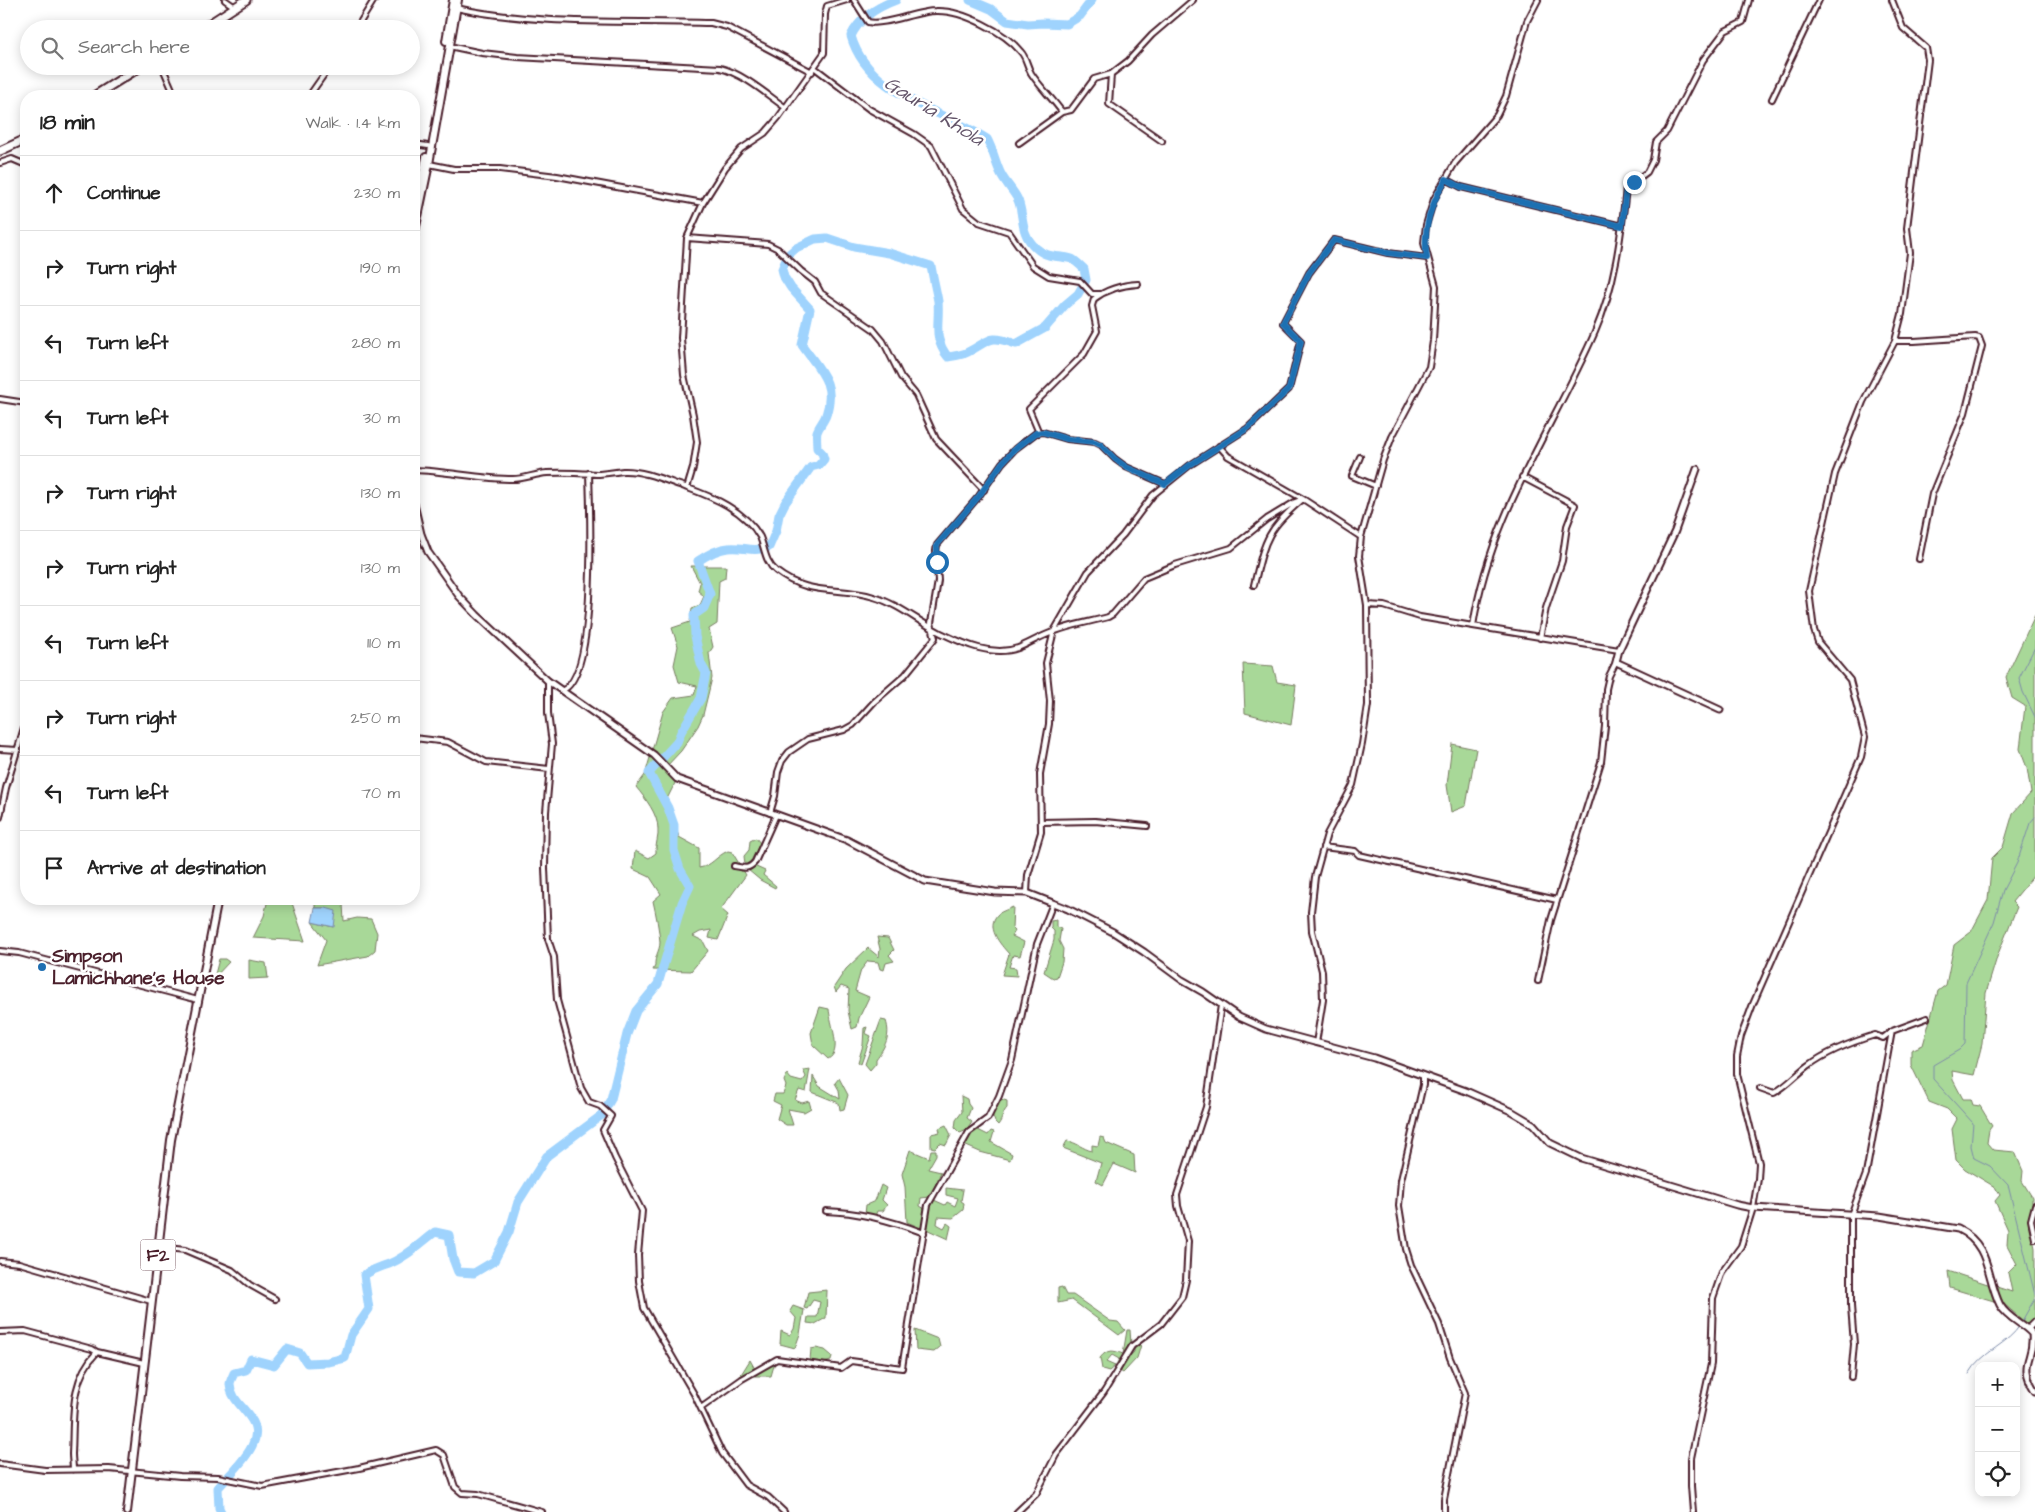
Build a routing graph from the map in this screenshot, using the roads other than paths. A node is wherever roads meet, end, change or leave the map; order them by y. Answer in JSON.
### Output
{"nodes":[{"id":1,"x":225,"y":0,"type":"edge"},
{"id":2,"x":246,"y":0,"type":"edge"},
{"id":3,"x":374,"y":0,"type":"edge"},
{"id":4,"x":453,"y":0,"type":"edge"},
{"id":5,"x":458,"y":0,"type":"edge"},
{"id":6,"x":847,"y":0,"type":"edge"},
{"id":7,"x":854,"y":0,"type":"edge"},
{"id":8,"x":1193,"y":0,"type":"edge"},
{"id":9,"x":1538,"y":0,"type":"edge"},
{"id":10,"x":1749,"y":0,"type":"edge"},
{"id":11,"x":1819,"y":0,"type":"edge"},
{"id":12,"x":1892,"y":0,"type":"edge"},
{"id":13,"x":235,"y":7,"type":"junction"},
{"id":14,"x":456,"y":8,"type":"junction"},
{"id":15,"x":215,"y":20,"type":"edge"},
{"id":16,"x":362,"y":20,"type":"edge"},
{"id":17,"x":449,"y":46,"type":"junction"},
{"id":18,"x":813,"y":70,"type":"junction"},
{"id":19,"x":1111,"y":74,"type":"junction"},
{"id":20,"x":128,"y":75,"type":"edge"},
{"id":21,"x":166,"y":75,"type":"edge"},
{"id":22,"x":324,"y":75,"type":"edge"},
{"id":23,"x":104,"y":90,"type":"edge"},
{"id":24,"x":172,"y":90,"type":"edge"},
{"id":25,"x":313,"y":90,"type":"edge"},
{"id":26,"x":1772,"y":99,"type":"dead end"},
{"id":27,"x":786,"y":108,"type":"junction"},
{"id":28,"x":1062,"y":112,"type":"junction"},
{"id":29,"x":1162,"y":141,"type":"dead end"},
{"id":30,"x":20,"y":142,"type":"edge"},
{"id":31,"x":1020,"y":143,"type":"dead end"},
{"id":32,"x":420,"y":145,"type":"edge"},
{"id":33,"x":428,"y":146,"type":"junction"},
{"id":34,"x":0,"y":151,"type":"edge"},
{"id":35,"x":20,"y":162,"type":"edge"},
{"id":36,"x":0,"y":163,"type":"edge"},
{"id":37,"x":429,"y":164,"type":"junction"},
{"id":38,"x":1446,"y":179,"type":"junction"},
{"id":39,"x":420,"y":187,"type":"edge"},
{"id":40,"x":703,"y":203,"type":"junction"},
{"id":41,"x":420,"y":207,"type":"edge"},
{"id":42,"x":1622,"y":226,"type":"junction"},
{"id":43,"x":687,"y":238,"type":"junction"},
{"id":44,"x":1427,"y":258,"type":"junction"},
{"id":45,"x":1138,"y":284,"type":"dead end"},
{"id":46,"x":1101,"y":294,"type":"junction"},
{"id":47,"x":1895,"y":340,"type":"junction"},
{"id":48,"x":0,"y":399,"type":"edge"},
{"id":49,"x":20,"y":402,"type":"edge"},
{"id":50,"x":1039,"y":433,"type":"junction"},
{"id":51,"x":1219,"y":446,"type":"junction"},
{"id":52,"x":1360,"y":457,"type":"dead end"},
{"id":53,"x":1697,"y":469,"type":"dead end"},
{"id":54,"x":420,"y":471,"type":"edge"},
{"id":55,"x":589,"y":473,"type":"junction"},
{"id":56,"x":1522,"y":476,"type":"junction"},
{"id":57,"x":1165,"y":484,"type":"junction"},
{"id":58,"x":1376,"y":486,"type":"junction"},
{"id":59,"x":687,"y":488,"type":"junction"},
{"id":60,"x":984,"y":490,"type":"junction"},
{"id":61,"x":1303,"y":499,"type":"junction"},
{"id":62,"x":420,"y":534,"type":"edge"},
{"id":63,"x":1361,"y":537,"type":"junction"},
{"id":64,"x":1920,"y":559,"type":"dead end"},
{"id":65,"x":1254,"y":585,"type":"dead end"},
{"id":66,"x":1367,"y":605,"type":"junction"},
{"id":67,"x":1473,"y":626,"type":"junction"},
{"id":68,"x":934,"y":629,"type":"junction"},
{"id":69,"x":1054,"y":631,"type":"junction"},
{"id":70,"x":1540,"y":638,"type":"junction"},
{"id":71,"x":1619,"y":650,"type":"junction"},
{"id":72,"x":1616,"y":662,"type":"junction"},
{"id":73,"x":548,"y":681,"type":"junction"},
{"id":74,"x":563,"y":690,"type":"junction"},
{"id":75,"x":1720,"y":710,"type":"dead end"},
{"id":76,"x":420,"y":739,"type":"edge"},
{"id":77,"x":20,"y":743,"type":"edge"},
{"id":78,"x":0,"y":749,"type":"edge"},
{"id":79,"x":18,"y":750,"type":"junction"},
{"id":80,"x":549,"y":769,"type":"junction"},
{"id":81,"x":773,"y":814,"type":"junction"},
{"id":82,"x":0,"y":817,"type":"edge"},
{"id":83,"x":1040,"y":822,"type":"junction"},
{"id":84,"x":1147,"y":826,"type":"dead end"},
{"id":85,"x":1324,"y":847,"type":"junction"},
{"id":86,"x":734,"y":866,"type":"dead end"},
{"id":87,"x":1027,"y":893,"type":"junction"},
{"id":88,"x":1557,"y":900,"type":"junction"},
{"id":89,"x":1052,"y":903,"type":"junction"},
{"id":90,"x":217,"y":905,"type":"edge"},
{"id":91,"x":0,"y":951,"type":"edge"},
{"id":92,"x":1538,"y":980,"type":"dead end"},
{"id":93,"x":198,"y":1000,"type":"junction"},
{"id":94,"x":1221,"y":1006,"type":"junction"},
{"id":95,"x":1927,"y":1018,"type":"dead end"},
{"id":96,"x":1892,"y":1031,"type":"junction"},
{"id":97,"x":1316,"y":1043,"type":"junction"},
{"id":98,"x":1423,"y":1077,"type":"junction"},
{"id":99,"x":1760,"y":1088,"type":"dead end"},
{"id":100,"x":2035,"y":1204,"type":"edge"},
{"id":101,"x":1753,"y":1208,"type":"junction"},
{"id":102,"x":826,"y":1211,"type":"dead end"},
{"id":103,"x":1851,"y":1215,"type":"junction"},
{"id":104,"x":924,"y":1233,"type":"junction"},
{"id":105,"x":2035,"y":1239,"type":"edge"},
{"id":106,"x":159,"y":1247,"type":"junction"},
{"id":107,"x":0,"y":1261,"type":"edge"},
{"id":108,"x":275,"y":1299,"type":"dead end"},
{"id":109,"x":151,"y":1300,"type":"junction"},
{"id":110,"x":2035,"y":1321,"type":"edge"},
{"id":111,"x":2023,"y":1326,"type":"junction"},
{"id":112,"x":0,"y":1332,"type":"edge"},
{"id":113,"x":2034,"y":1334,"type":"edge"},
{"id":114,"x":97,"y":1352,"type":"junction"},
{"id":115,"x":144,"y":1363,"type":"junction"},
{"id":116,"x":1852,"y":1378,"type":"dead end"},
{"id":117,"x":2035,"y":1391,"type":"edge"},
{"id":118,"x":701,"y":1408,"type":"junction"},
{"id":119,"x":0,"y":1464,"type":"edge"},
{"id":120,"x":72,"y":1470,"type":"junction"},
{"id":121,"x":130,"y":1471,"type":"junction"},
{"id":122,"x":126,"y":1512,"type":"edge"},
{"id":123,"x":542,"y":1512,"type":"edge"},
{"id":124,"x":784,"y":1512,"type":"edge"},
{"id":125,"x":1017,"y":1512,"type":"edge"},
{"id":126,"x":1444,"y":1512,"type":"edge"},
{"id":127,"x":1693,"y":1512,"type":"edge"}],
"edges":[{"from":1,"to":13,"type":"street"},
{"from":2,"to":13,"type":"highway"},
{"from":3,"to":16,"type":"street"},
{"from":4,"to":33,"type":"main road"},
{"from":5,"to":14,"type":"main road"},
{"from":6,"to":18,"type":"street"},
{"from":7,"to":28,"type":"street"},
{"from":8,"to":19,"type":"street"},
{"from":9,"to":38,"type":"street"},
{"from":10,"to":42,"type":"street"},
{"from":11,"to":26,"type":"street"},
{"from":12,"to":47,"type":"street"},
{"from":13,"to":15,"type":"highway"},
{"from":14,"to":17,"type":"main road"},
{"from":14,"to":18,"type":"street"},
{"from":17,"to":27,"type":"street"},
{"from":17,"to":37,"type":"main road"},
{"from":18,"to":27,"type":"street"},
{"from":18,"to":46,"type":"street"},
{"from":19,"to":28,"type":"street"},
{"from":19,"to":29,"type":"street"},
{"from":20,"to":23,"type":"highway"},
{"from":21,"to":24,"type":"street"},
{"from":22,"to":25,"type":"street"},
{"from":27,"to":40,"type":"street"},
{"from":28,"to":31,"type":"street"},
{"from":30,"to":34,"type":"highway"},
{"from":32,"to":33,"type":"street"},
{"from":33,"to":39,"type":"main road"},
{"from":35,"to":36,"type":"street"},
{"from":37,"to":40,"type":"street"},
{"from":37,"to":41,"type":"main road"},
{"from":38,"to":42,"type":"street"},
{"from":38,"to":44,"type":"street"},
{"from":40,"to":43,"type":"street"},
{"from":42,"to":56,"type":"street"},
{"from":43,"to":59,"type":"street"},
{"from":43,"to":60,"type":"street"},
{"from":44,"to":51,"type":"street"},
{"from":44,"to":58,"type":"street"},
{"from":45,"to":46,"type":"street"},
{"from":46,"to":50,"type":"street"},
{"from":47,"to":64,"type":"street"},
{"from":47,"to":101,"type":"street"},
{"from":48,"to":49,"type":"street"},
{"from":50,"to":57,"type":"street"},
{"from":50,"to":60,"type":"street"},
{"from":51,"to":57,"type":"street"},
{"from":51,"to":61,"type":"street"},
{"from":52,"to":58,"type":"street"},
{"from":53,"to":71,"type":"street"},
{"from":54,"to":55,"type":"street"},
{"from":55,"to":59,"type":"street"},
{"from":55,"to":74,"type":"street"},
{"from":56,"to":67,"type":"street"},
{"from":56,"to":70,"type":"street"},
{"from":57,"to":69,"type":"street"},
{"from":58,"to":63,"type":"street"},
{"from":59,"to":68,"type":"street"},
{"from":60,"to":68,"type":"street"},
{"from":61,"to":63,"type":"street"},
{"from":61,"to":65,"type":"street"},
{"from":61,"to":69,"type":"street"},
{"from":62,"to":73,"type":"street"},
{"from":63,"to":66,"type":"street"},
{"from":66,"to":67,"type":"street"},
{"from":66,"to":85,"type":"street"},
{"from":67,"to":70,"type":"street"},
{"from":68,"to":69,"type":"street"},
{"from":68,"to":81,"type":"street"},
{"from":69,"to":83,"type":"street"},
{"from":70,"to":71,"type":"street"},
{"from":71,"to":72,"type":"street"},
{"from":72,"to":75,"type":"street"},
{"from":72,"to":88,"type":"street"},
{"from":73,"to":74,"type":"street"},
{"from":73,"to":80,"type":"street"},
{"from":74,"to":81,"type":"street"},
{"from":76,"to":80,"type":"street"},
{"from":77,"to":79,"type":"street"},
{"from":78,"to":79,"type":"street"},
{"from":79,"to":82,"type":"street"},
{"from":80,"to":118,"type":"street"},
{"from":81,"to":86,"type":"street"},
{"from":81,"to":87,"type":"street"},
{"from":83,"to":84,"type":"street"},
{"from":83,"to":87,"type":"street"},
{"from":85,"to":88,"type":"street"},
{"from":85,"to":97,"type":"street"},
{"from":87,"to":89,"type":"street"},
{"from":88,"to":92,"type":"street"},
{"from":89,"to":94,"type":"street"},
{"from":89,"to":104,"type":"street"},
{"from":90,"to":93,"type":"main road","number":"F2"},
{"from":91,"to":93,"type":"street"},
{"from":93,"to":106,"type":"main road","number":"F2"},
{"from":94,"to":97,"type":"street"},
{"from":94,"to":125,"type":"street"},
{"from":95,"to":96,"type":"street"},
{"from":96,"to":99,"type":"street"},
{"from":96,"to":103,"type":"street"},
{"from":97,"to":98,"type":"street"},
{"from":98,"to":101,"type":"street"},
{"from":98,"to":126,"type":"street"},
{"from":100,"to":105,"type":"street"},
{"from":101,"to":103,"type":"street"},
{"from":101,"to":127,"type":"street"},
{"from":102,"to":104,"type":"street"},
{"from":103,"to":111,"type":"street"},
{"from":103,"to":116,"type":"street"},
{"from":104,"to":118,"type":"street"},
{"from":106,"to":108,"type":"street"},
{"from":106,"to":109,"type":"main road","number":"F2"},
{"from":107,"to":109,"type":"street"},
{"from":109,"to":115,"type":"main road","number":"F2"},
{"from":110,"to":111,"type":"street"},
{"from":111,"to":113,"type":"street"},
{"from":112,"to":114,"type":"street"},
{"from":113,"to":117,"type":"street"},
{"from":114,"to":115,"type":"street"},
{"from":114,"to":120,"type":"street"},
{"from":115,"to":121,"type":"main road","number":"F2"},
{"from":118,"to":124,"type":"street"},
{"from":119,"to":120,"type":"street"},
{"from":120,"to":121,"type":"street"},
{"from":121,"to":122,"type":"main road","number":"F2"},
{"from":121,"to":123,"type":"street"}]}
